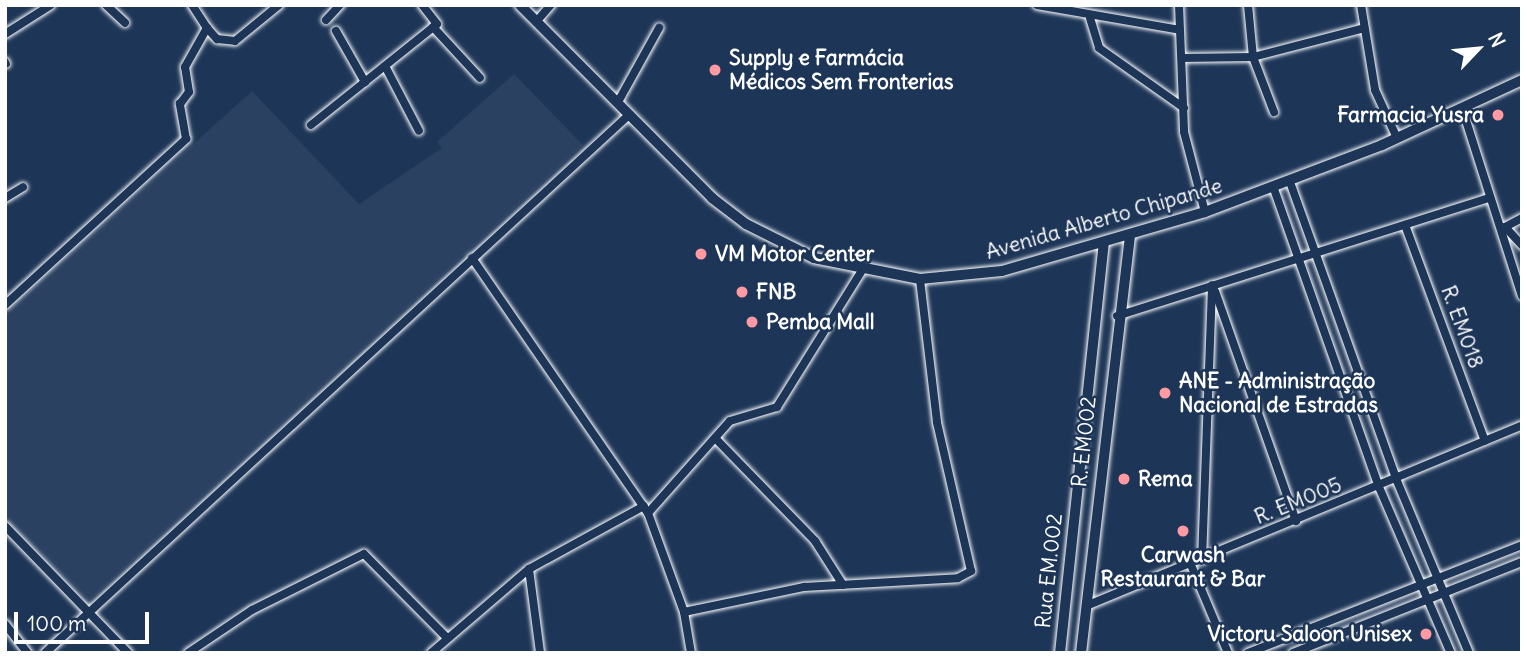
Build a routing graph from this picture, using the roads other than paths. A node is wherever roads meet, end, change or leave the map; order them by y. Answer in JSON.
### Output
{"nodes":[{"id":1,"x":51,"y":5,"type":"edge"},
{"id":2,"x":106,"y":5,"type":"edge"},
{"id":3,"x":192,"y":5,"type":"edge"},
{"id":4,"x":279,"y":5,"type":"edge"},
{"id":5,"x":340,"y":5,"type":"edge"},
{"id":6,"x":422,"y":5,"type":"edge"},
{"id":7,"x":520,"y":5,"type":"edge"},
{"id":8,"x":551,"y":5,"type":"edge"},
{"id":9,"x":1037,"y":5,"type":"edge"},
{"id":10,"x":1179,"y":5,"type":"edge"},
{"id":11,"x":1248,"y":5,"type":"edge"},
{"id":12,"x":1361,"y":5,"type":"edge"},
{"id":13,"x":1090,"y":18,"type":"junction"},
{"id":14,"x":326,"y":20,"type":"dead end"},
{"id":15,"x":537,"y":22,"type":"junction"},
{"id":16,"x":125,"y":23,"type":"dead end"},
{"id":17,"x":433,"y":27,"type":"junction"},
{"id":18,"x":207,"y":28,"type":"junction"},
{"id":19,"x":1364,"y":28,"type":"junction"},
{"id":20,"x":659,"y":29,"type":"dead end"},
{"id":21,"x":1180,"y":30,"type":"junction"},
{"id":22,"x":336,"y":31,"type":"dead end"},
{"id":23,"x":5,"y":34,"type":"edge"},
{"id":24,"x":1253,"y":57,"type":"junction"},
{"id":25,"x":1181,"y":58,"type":"junction"},
{"id":26,"x":385,"y":66,"type":"junction"},
{"id":27,"x":480,"y":78,"type":"dead end"},
{"id":28,"x":1522,"y":80,"type":"edge"},
{"id":29,"x":365,"y":82,"type":"junction"},
{"id":30,"x":618,"y":102,"type":"junction"},
{"id":31,"x":1184,"y":108,"type":"junction"},
{"id":32,"x":1462,"y":108,"type":"junction"},
{"id":33,"x":1274,"y":112,"type":"dead end"},
{"id":34,"x":629,"y":114,"type":"junction"},
{"id":35,"x":311,"y":125,"type":"dead end"},
{"id":36,"x":419,"y":131,"type":"dead end"},
{"id":37,"x":1397,"y":138,"type":"junction"},
{"id":38,"x":1290,"y":182,"type":"junction"},
{"id":39,"x":23,"y":187,"type":"dead end"},
{"id":40,"x":1274,"y":189,"type":"junction"},
{"id":41,"x":5,"y":198,"type":"edge"},
{"id":42,"x":1490,"y":198,"type":"junction"},
{"id":43,"x":1205,"y":212,"type":"junction"},
{"id":44,"x":1522,"y":218,"type":"edge"},
{"id":45,"x":1405,"y":225,"type":"junction"},
{"id":46,"x":1505,"y":228,"type":"junction"},
{"id":47,"x":1130,"y":237,"type":"junction"},
{"id":48,"x":1104,"y":244,"type":"junction"},
{"id":49,"x":1522,"y":246,"type":"edge"},
{"id":50,"x":1311,"y":251,"type":"junction"},
{"id":51,"x":472,"y":258,"type":"junction"},
{"id":52,"x":1296,"y":258,"type":"junction"},
{"id":53,"x":862,"y":272,"type":"junction"},
{"id":54,"x":920,"y":279,"type":"junction"},
{"id":55,"x":1212,"y":285,"type":"junction"},
{"id":56,"x":1522,"y":296,"type":"edge"},
{"id":57,"x":5,"y":305,"type":"edge"},
{"id":58,"x":1117,"y":316,"type":"junction"},
{"id":59,"x":1522,"y":425,"type":"edge"},
{"id":60,"x":715,"y":438,"type":"junction"},
{"id":61,"x":1485,"y":441,"type":"junction"},
{"id":62,"x":1398,"y":481,"type":"junction"},
{"id":63,"x":1379,"y":487,"type":"junction"},
{"id":64,"x":646,"y":509,"type":"junction"},
{"id":65,"x":1296,"y":521,"type":"junction"},
{"id":66,"x":5,"y":526,"type":"edge"},
{"id":67,"x":1522,"y":545,"type":"edge"},
{"id":68,"x":1202,"y":560,"type":"junction"},
{"id":69,"x":1522,"y":562,"type":"edge"},
{"id":70,"x":1191,"y":565,"type":"junction"},
{"id":71,"x":529,"y":569,"type":"junction"},
{"id":72,"x":1439,"y":579,"type":"junction"},
{"id":73,"x":1423,"y":584,"type":"junction"},
{"id":74,"x":843,"y":585,"type":"junction"},
{"id":75,"x":1446,"y":593,"type":"junction"},
{"id":76,"x":1429,"y":600,"type":"junction"},
{"id":77,"x":1086,"y":606,"type":"junction"},
{"id":78,"x":93,"y":610,"type":"junction"},
{"id":79,"x":684,"y":612,"type":"junction"},
{"id":80,"x":5,"y":624,"type":"edge"},
{"id":81,"x":446,"y":637,"type":"junction"},
{"id":82,"x":28,"y":653,"type":"edge"},
{"id":83,"x":45,"y":653,"type":"edge"},
{"id":84,"x":128,"y":653,"type":"edge"},
{"id":85,"x":188,"y":653,"type":"edge"},
{"id":86,"x":431,"y":653,"type":"edge"},
{"id":87,"x":540,"y":653,"type":"edge"},
{"id":88,"x":691,"y":653,"type":"edge"},
{"id":89,"x":1060,"y":653,"type":"edge"},
{"id":90,"x":1081,"y":653,"type":"edge"},
{"id":91,"x":1228,"y":653,"type":"edge"},
{"id":92,"x":1248,"y":653,"type":"edge"},
{"id":93,"x":1293,"y":653,"type":"edge"},
{"id":94,"x":1451,"y":653,"type":"edge"},
{"id":95,"x":1469,"y":653,"type":"edge"}],
"edges":[{"from":1,"to":23,"type":"street"},
{"from":2,"to":16,"type":"street"},
{"from":3,"to":18,"type":"street"},
{"from":4,"to":18,"type":"street"},
{"from":5,"to":14,"type":"street"},
{"from":6,"to":17,"type":"street"},
{"from":7,"to":15,"type":"main road","name":"Avenida Alberto Chipande"},
{"from":8,"to":15,"type":"street"},
{"from":9,"to":13,"type":"street"},
{"from":10,"to":21,"type":"street"},
{"from":11,"to":24,"type":"street"},
{"from":12,"to":19,"type":"street"},
{"from":13,"to":21,"type":"street"},
{"from":13,"to":31,"type":"street"},
{"from":15,"to":30,"type":"main road","name":"Avenida Alberto Chipande"},
{"from":17,"to":26,"type":"street"},
{"from":17,"to":27,"type":"street"},
{"from":18,"to":57,"type":"street"},
{"from":19,"to":24,"type":"street"},
{"from":19,"to":37,"type":"street"},
{"from":20,"to":30,"type":"street"},
{"from":21,"to":25,"type":"street"},
{"from":22,"to":29,"type":"street"},
{"from":24,"to":25,"type":"street"},
{"from":24,"to":33,"type":"street"},
{"from":25,"to":31,"type":"street"},
{"from":26,"to":29,"type":"street"},
{"from":26,"to":36,"type":"street"},
{"from":28,"to":32,"type":"main road","name":"Avenida Alberto Chipande"},
{"from":29,"to":35,"type":"street"},
{"from":30,"to":34,"type":"main road","name":"Avenida Alberto Chipande"},
{"from":31,"to":43,"type":"street"},
{"from":32,"to":37,"type":"main road","name":"Avenida Alberto Chipande"},
{"from":32,"to":42,"type":"street"},
{"from":34,"to":51,"type":"street"},
{"from":34,"to":53,"type":"main road","name":"Avenida Alberto Chipande"},
{"from":37,"to":38,"type":"main road","name":"Avenida Alberto Chipande"},
{"from":38,"to":40,"type":"main road","name":"Avenida Alberto Chipande"},
{"from":38,"to":50,"type":"street"},
{"from":39,"to":41,"type":"street"},
{"from":40,"to":43,"type":"main road","name":"Avenida Alberto Chipande"},
{"from":40,"to":52,"type":"street"},
{"from":42,"to":45,"type":"street"},
{"from":42,"to":46,"type":"street"},
{"from":43,"to":47,"type":"main road","name":"Avenida Alberto Chipande"},
{"from":44,"to":46,"type":"street"},
{"from":45,"to":50,"type":"street"},
{"from":45,"to":61,"type":"street","name":"R. EM018"},
{"from":46,"to":49,"type":"street"},
{"from":46,"to":56,"type":"street"},
{"from":47,"to":48,"type":"main road","name":"Avenida Alberto Chipande"},
{"from":47,"to":58,"type":"street","name":"R. EM002"},
{"from":48,"to":54,"type":"main road","name":"Avenida Alberto Chipande"},
{"from":48,"to":89,"type":"street","name":"Rua EM.002"},
{"from":50,"to":52,"type":"street"},
{"from":50,"to":62,"type":"street"},
{"from":51,"to":64,"type":"street"},
{"from":51,"to":78,"type":"street"},
{"from":52,"to":55,"type":"street"},
{"from":52,"to":63,"type":"street"},
{"from":53,"to":54,"type":"main road","name":"Avenida Alberto Chipande"},
{"from":53,"to":60,"type":"street"},
{"from":54,"to":74,"type":"street"},
{"from":55,"to":58,"type":"street"},
{"from":55,"to":65,"type":"street"},
{"from":55,"to":68,"type":"street"},
{"from":58,"to":77,"type":"street","name":"R. EM002"},
{"from":59,"to":61,"type":"street","name":"R. EM005"},
{"from":60,"to":64,"type":"street"},
{"from":60,"to":74,"type":"street"},
{"from":61,"to":62,"type":"street","name":"R. EM005"},
{"from":62,"to":63,"type":"street","name":"R. EM005"},
{"from":62,"to":72,"type":"street"},
{"from":63,"to":65,"type":"street","name":"R. EM005"},
{"from":63,"to":73,"type":"street"},
{"from":64,"to":71,"type":"street"},
{"from":64,"to":79,"type":"street"},
{"from":65,"to":68,"type":"street","name":"R. EM005"},
{"from":66,"to":78,"type":"street"},
{"from":67,"to":72,"type":"street"},
{"from":68,"to":70,"type":"street","name":"R. EM005"},
{"from":69,"to":75,"type":"street"},
{"from":70,"to":77,"type":"street","name":"R. EM005"},
{"from":70,"to":91,"type":"street"},
{"from":71,"to":81,"type":"street"},
{"from":71,"to":87,"type":"street"},
{"from":72,"to":73,"type":"street"},
{"from":72,"to":75,"type":"street"},
{"from":73,"to":76,"type":"street"},
{"from":73,"to":92,"type":"street"},
{"from":74,"to":79,"type":"street"},
{"from":75,"to":76,"type":"street"},
{"from":75,"to":95,"type":"street"},
{"from":76,"to":93,"type":"street"},
{"from":76,"to":94,"type":"street"},
{"from":77,"to":90,"type":"street","name":"R. EM002"},
{"from":78,"to":83,"type":"street"},
{"from":78,"to":84,"type":"street"},
{"from":79,"to":88,"type":"street"},
{"from":80,"to":82,"type":"street"},
{"from":81,"to":85,"type":"street"},
{"from":81,"to":86,"type":"street"}]}
